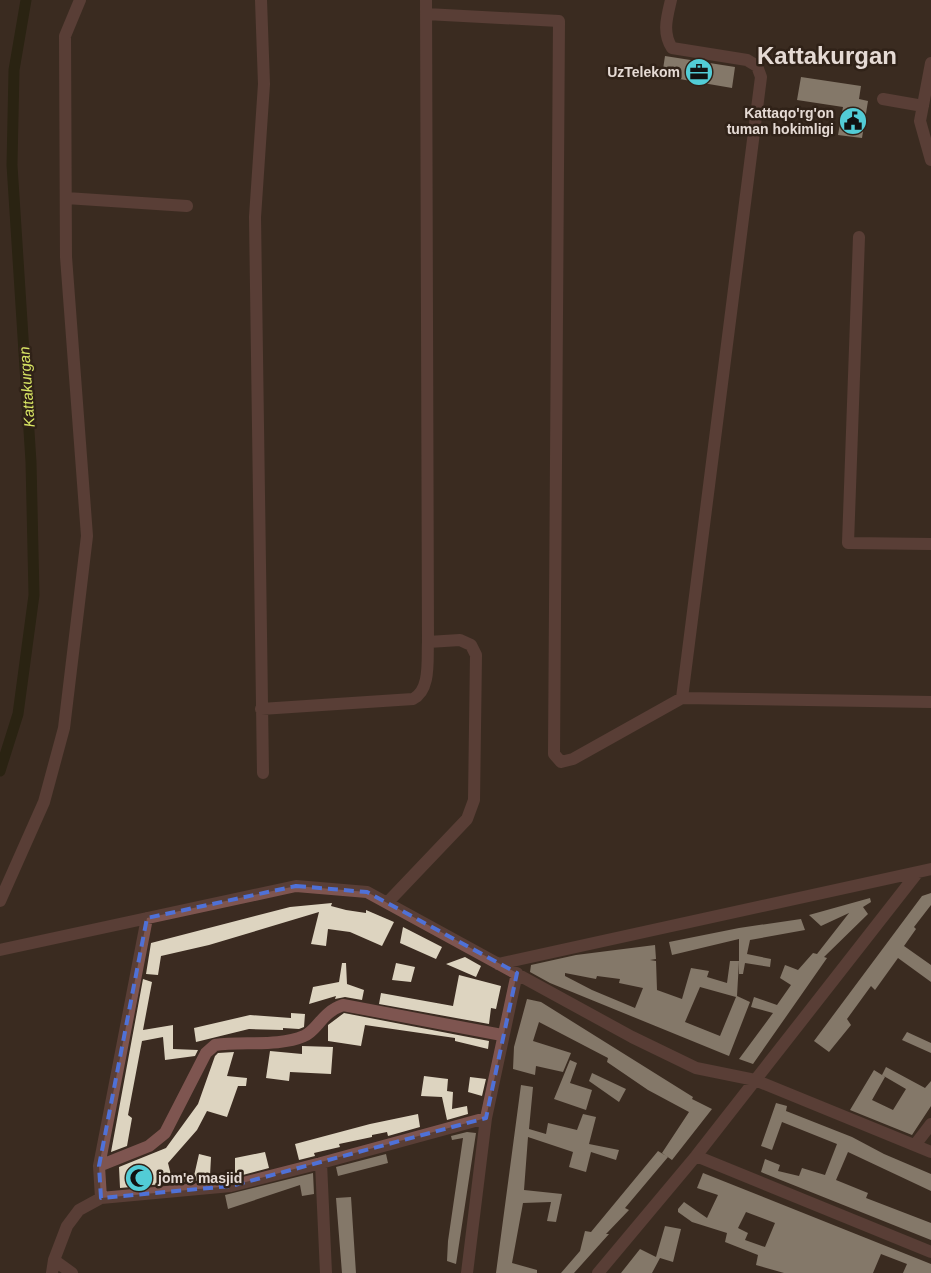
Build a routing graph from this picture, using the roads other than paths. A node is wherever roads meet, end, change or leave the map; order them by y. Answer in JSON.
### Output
{"nodes":[{"id":1,"x":80,"y":0,"type":"edge"},
{"id":2,"x":260,"y":0,"type":"edge"},
{"id":3,"x":426,"y":0,"type":"edge"},
{"id":4,"x":671,"y":0,"type":"edge"},
{"id":5,"x":426,"y":14,"type":"junction"},
{"id":6,"x":931,"y":63,"type":"edge"},
{"id":7,"x":883,"y":99,"type":"dead end"},
{"id":8,"x":923,"y":106,"type":"junction"},
{"id":9,"x":931,"y":160,"type":"edge"},
{"id":10,"x":66,"y":198,"type":"junction"},
{"id":11,"x":187,"y":206,"type":"dead end"},
{"id":12,"x":859,"y":237,"type":"dead end"},
{"id":13,"x":931,"y":544,"type":"edge"},
{"id":14,"x":428,"y":642,"type":"junction"},
{"id":15,"x":682,"y":698,"type":"junction"},
{"id":16,"x":931,"y":702,"type":"edge"},
{"id":17,"x":261,"y":709,"type":"junction"},
{"id":18,"x":263,"y":773,"type":"dead end"},
{"id":19,"x":925,"y":870,"type":"edge"},
{"id":20,"x":0,"y":901,"type":"edge"},
{"id":21,"x":386,"y":903,"type":"junction"},
{"id":22,"x":147,"y":918,"type":"junction"},
{"id":23,"x":0,"y":950,"type":"edge"},
{"id":24,"x":498,"y":964,"type":"junction"},
{"id":25,"x":516,"y":973,"type":"junction"},
{"id":26,"x":502,"y":1035,"type":"junction"},
{"id":27,"x":755,"y":1080,"type":"junction"},
{"id":28,"x":486,"y":1118,"type":"junction"},
{"id":29,"x":931,"y":1124,"type":"edge"},
{"id":30,"x":915,"y":1146,"type":"junction"},
{"id":31,"x":931,"y":1152,"type":"edge"},
{"id":32,"x":696,"y":1156,"type":"junction"},
{"id":33,"x":321,"y":1163,"type":"junction"},
{"id":34,"x":99,"y":1166,"type":"junction"},
{"id":35,"x":101,"y":1198,"type":"junction"},
{"id":36,"x":931,"y":1252,"type":"edge"},
{"id":37,"x":54,"y":1260,"type":"junction"},
{"id":38,"x":52,"y":1273,"type":"edge"},
{"id":39,"x":72,"y":1273,"type":"edge"},
{"id":40,"x":326,"y":1273,"type":"edge"},
{"id":41,"x":467,"y":1273,"type":"edge"},
{"id":42,"x":598,"y":1273,"type":"edge"}],
"edges":[{"from":1,"to":10,"type":"street"},
{"from":2,"to":17,"type":"street"},
{"from":3,"to":5,"type":"street"},
{"from":4,"to":15,"type":"street"},
{"from":5,"to":14,"type":"street"},
{"from":5,"to":15,"type":"street"},
{"from":6,"to":8,"type":"street"},
{"from":7,"to":8,"type":"street"},
{"from":8,"to":9,"type":"street"},
{"from":10,"to":11,"type":"street"},
{"from":10,"to":20,"type":"street"},
{"from":12,"to":13,"type":"street"},
{"from":14,"to":17,"type":"street"},
{"from":14,"to":21,"type":"street"},
{"from":15,"to":16,"type":"street"},
{"from":17,"to":18,"type":"street"},
{"from":19,"to":24,"type":"street"},
{"from":19,"to":27,"type":"street"},
{"from":21,"to":22,"type":"street"},
{"from":21,"to":24,"type":"street"},
{"from":22,"to":23,"type":"street"},
{"from":22,"to":34,"type":"street"},
{"from":24,"to":25,"type":"street"},
{"from":25,"to":26,"type":"street"},
{"from":25,"to":27,"type":"street"},
{"from":26,"to":28,"type":"street"},
{"from":26,"to":34,"type":"street"},
{"from":27,"to":30,"type":"street"},
{"from":27,"to":32,"type":"street"},
{"from":28,"to":33,"type":"street"},
{"from":28,"to":41,"type":"street"},
{"from":29,"to":30,"type":"street"},
{"from":30,"to":31,"type":"street"},
{"from":32,"to":36,"type":"street"},
{"from":32,"to":42,"type":"street"},
{"from":33,"to":35,"type":"street"},
{"from":33,"to":40,"type":"street"},
{"from":34,"to":35,"type":"street"},
{"from":35,"to":37,"type":"street"},
{"from":37,"to":38,"type":"street"},
{"from":37,"to":39,"type":"street"}]}
